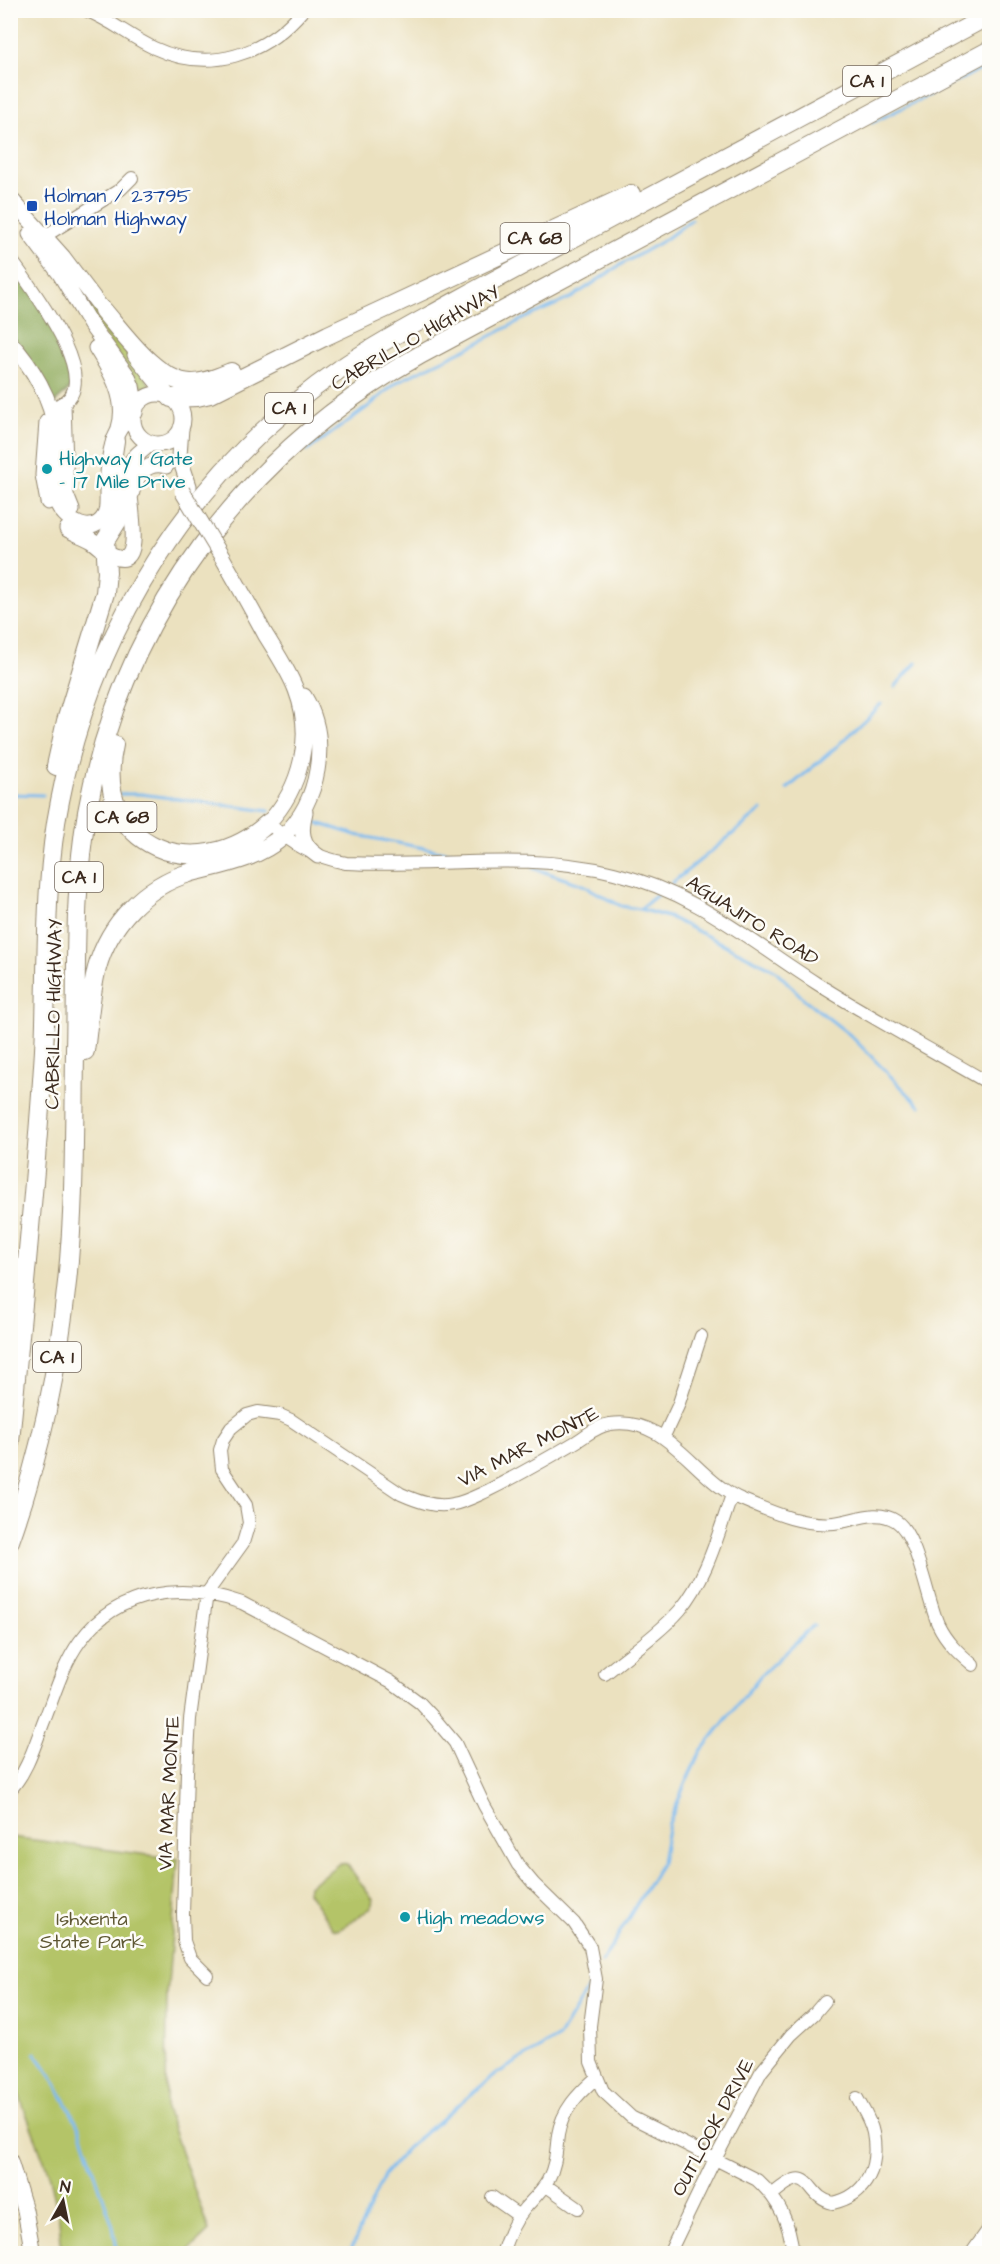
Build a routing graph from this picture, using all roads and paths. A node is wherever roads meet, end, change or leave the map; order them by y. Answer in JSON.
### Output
{"nodes":[{"id":1,"x":85,"y":10,"type":"edge"},
{"id":2,"x":303,"y":10,"type":"edge"},
{"id":3,"x":990,"y":15,"type":"edge"},
{"id":4,"x":990,"y":51,"type":"edge"},
{"id":5,"x":744,"y":147,"type":"junction"},
{"id":6,"x":132,"y":178,"type":"dead end"},
{"id":7,"x":10,"y":198,"type":"edge"},
{"id":8,"x":10,"y":204,"type":"edge"},
{"id":9,"x":45,"y":236,"type":"junction"},
{"id":10,"x":10,"y":258,"type":"edge"},
{"id":11,"x":79,"y":306,"type":"junction"},
{"id":12,"x":103,"y":310,"type":"junction"},
{"id":13,"x":328,"y":334,"type":"junction"},
{"id":14,"x":10,"y":342,"type":"edge"},
{"id":15,"x":170,"y":398,"type":"junction"},
{"id":16,"x":56,"y":406,"type":"junction"},
{"id":17,"x":135,"y":411,"type":"junction"},
{"id":18,"x":182,"y":427,"type":"junction"},
{"id":19,"x":116,"y":436,"type":"junction"},
{"id":20,"x":153,"y":443,"type":"junction"},
{"id":21,"x":166,"y":466,"type":"junction"},
{"id":22,"x":185,"y":488,"type":"junction"},
{"id":23,"x":130,"y":504,"type":"junction"},
{"id":24,"x":104,"y":550,"type":"junction"},
{"id":25,"x":138,"y":654,"type":"junction"},
{"id":26,"x":291,"y":680,"type":"junction"},
{"id":27,"x":310,"y":796,"type":"junction"},
{"id":28,"x":268,"y":823,"type":"junction"},
{"id":29,"x":283,"y":836,"type":"junction"},
{"id":30,"x":318,"y":856,"type":"junction"},
{"id":31,"x":51,"y":862,"type":"junction"},
{"id":32,"x":990,"y":1084,"type":"edge"},
{"id":33,"x":74,"y":1108,"type":"junction"},
{"id":34,"x":701,"y":1336,"type":"dead end"},
{"id":35,"x":664,"y":1436,"type":"junction"},
{"id":36,"x":10,"y":1442,"type":"edge"},
{"id":37,"x":732,"y":1495,"type":"junction"},
{"id":38,"x":10,"y":1541,"type":"edge"},
{"id":39,"x":207,"y":1593,"type":"junction"},
{"id":40,"x":973,"y":1665,"type":"dead end"},
{"id":41,"x":605,"y":1674,"type":"dead end"},
{"id":42,"x":10,"y":1790,"type":"edge"},
{"id":43,"x":207,"y":1975,"type":"dead end"},
{"id":44,"x":825,"y":2001,"type":"dead end"},
{"id":45,"x":596,"y":2078,"type":"junction"},
{"id":46,"x":857,"y":2098,"type":"dead end"},
{"id":47,"x":715,"y":2159,"type":"junction"},
{"id":48,"x":10,"y":2161,"type":"edge"},
{"id":49,"x":545,"y":2185,"type":"junction"},
{"id":50,"x":772,"y":2195,"type":"junction"},
{"id":51,"x":492,"y":2197,"type":"dead end"},
{"id":52,"x":578,"y":2208,"type":"dead end"},
{"id":53,"x":519,"y":2216,"type":"junction"},
{"id":54,"x":990,"y":2227,"type":"edge"},
{"id":55,"x":33,"y":2253,"type":"edge"},
{"id":56,"x":502,"y":2253,"type":"edge"},
{"id":57,"x":669,"y":2253,"type":"edge"},
{"id":58,"x":793,"y":2253,"type":"edge"},
{"id":59,"x":971,"y":2253,"type":"edge"}],
"edges":[{"from":1,"to":2,"type":"street"},
{"from":3,"to":5,"type":"highway","name":"CABRILLO HIGHWAY","number":"CA 1"},
{"from":4,"to":25,"type":"highway","name":"CABRILLO HIGHWAY","number":"CA 1"},
{"from":5,"to":13,"type":"highway","number":"CA 68"},
{"from":5,"to":31,"type":"highway","name":"CABRILLO HIGHWAY","number":"CA 1"},
{"from":6,"to":9,"type":"street"},
{"from":7,"to":9,"type":"main road","number":"CA 68"},
{"from":8,"to":11,"type":"main road","number":"CA 68"},
{"from":9,"to":12,"type":"main road","number":"CA 68"},
{"from":10,"to":16,"type":"street"},
{"from":11,"to":17,"type":"main road","number":"CA 68"},
{"from":11,"to":19,"type":"main road"},
{"from":12,"to":13,"type":"highway"},
{"from":12,"to":15,"type":"main road","number":"CA 68"},
{"from":13,"to":15,"type":"highway"},
{"from":14,"to":16,"type":"main road"},
{"from":15,"to":17,"type":"main road"},
{"from":15,"to":18,"type":"main road","number":"CA 68"},
{"from":16,"to":19,"type":"main road"},
{"from":16,"to":24,"type":"main road"},
{"from":17,"to":19,"type":"main road"},
{"from":17,"to":20,"type":"main road","number":"CA 68"},
{"from":18,"to":20,"type":"main road"},
{"from":18,"to":22,"type":"main road","number":"CA 68"},
{"from":19,"to":24,"type":"highway"},
{"from":20,"to":21,"type":"main road","number":"CA 68"},
{"from":20,"to":23,"type":"main road"},
{"from":21,"to":22,"type":"main road","number":"CA 68"},
{"from":21,"to":23,"type":"main road"},
{"from":22,"to":26,"type":"main road","number":"CA 68","bridge":true},
{"from":23,"to":24,"type":"main road"},
{"from":24,"to":31,"type":"highway"},
{"from":25,"to":28,"type":"highway","number":"CA 68"},
{"from":25,"to":33,"type":"highway","name":"CABRILLO HIGHWAY","number":"CA 1"},
{"from":26,"to":27,"type":"main road","number":"CA 68"},
{"from":26,"to":28,"type":"main road","number":"CA 68"},
{"from":27,"to":29,"type":"main road","number":"CA 68"},
{"from":27,"to":30,"type":"main road"},
{"from":28,"to":29,"type":"street","name":"AGUAJITO ROAD"},
{"from":29,"to":30,"type":"street","name":"AGUAJITO ROAD"},
{"from":29,"to":33,"type":"highway"},
{"from":30,"to":32,"type":"street","name":"AGUAJITO ROAD"},
{"from":31,"to":36,"type":"highway","name":"CABRILLO HIGHWAY","number":"CA 1"},
{"from":33,"to":38,"type":"highway","name":"CABRILLO HIGHWAY","number":"CA 1"},
{"from":34,"to":35,"type":"street"},
{"from":35,"to":37,"type":"street","name":"VIA MAR MONTE"},
{"from":35,"to":39,"type":"street","name":"VIA MAR MONTE"},
{"from":37,"to":40,"type":"street","name":"VIA MAR MONTE"},
{"from":37,"to":41,"type":"street"},
{"from":39,"to":42,"type":"street"},
{"from":39,"to":43,"type":"street","name":"VIA MAR MONTE"},
{"from":39,"to":45,"type":"street"},
{"from":44,"to":47,"type":"street","name":"OUTLOOK DRIVE"},
{"from":45,"to":47,"type":"street"},
{"from":45,"to":49,"type":"street"},
{"from":46,"to":50,"type":"street"},
{"from":47,"to":50,"type":"street"},
{"from":47,"to":57,"type":"street","name":"OUTLOOK DRIVE"},
{"from":48,"to":55,"type":"main road"},
{"from":49,"to":52,"type":"street"},
{"from":49,"to":53,"type":"street"},
{"from":50,"to":58,"type":"street"},
{"from":51,"to":53,"type":"street"},
{"from":53,"to":56,"type":"street"},
{"from":54,"to":59,"type":"street"}]}
